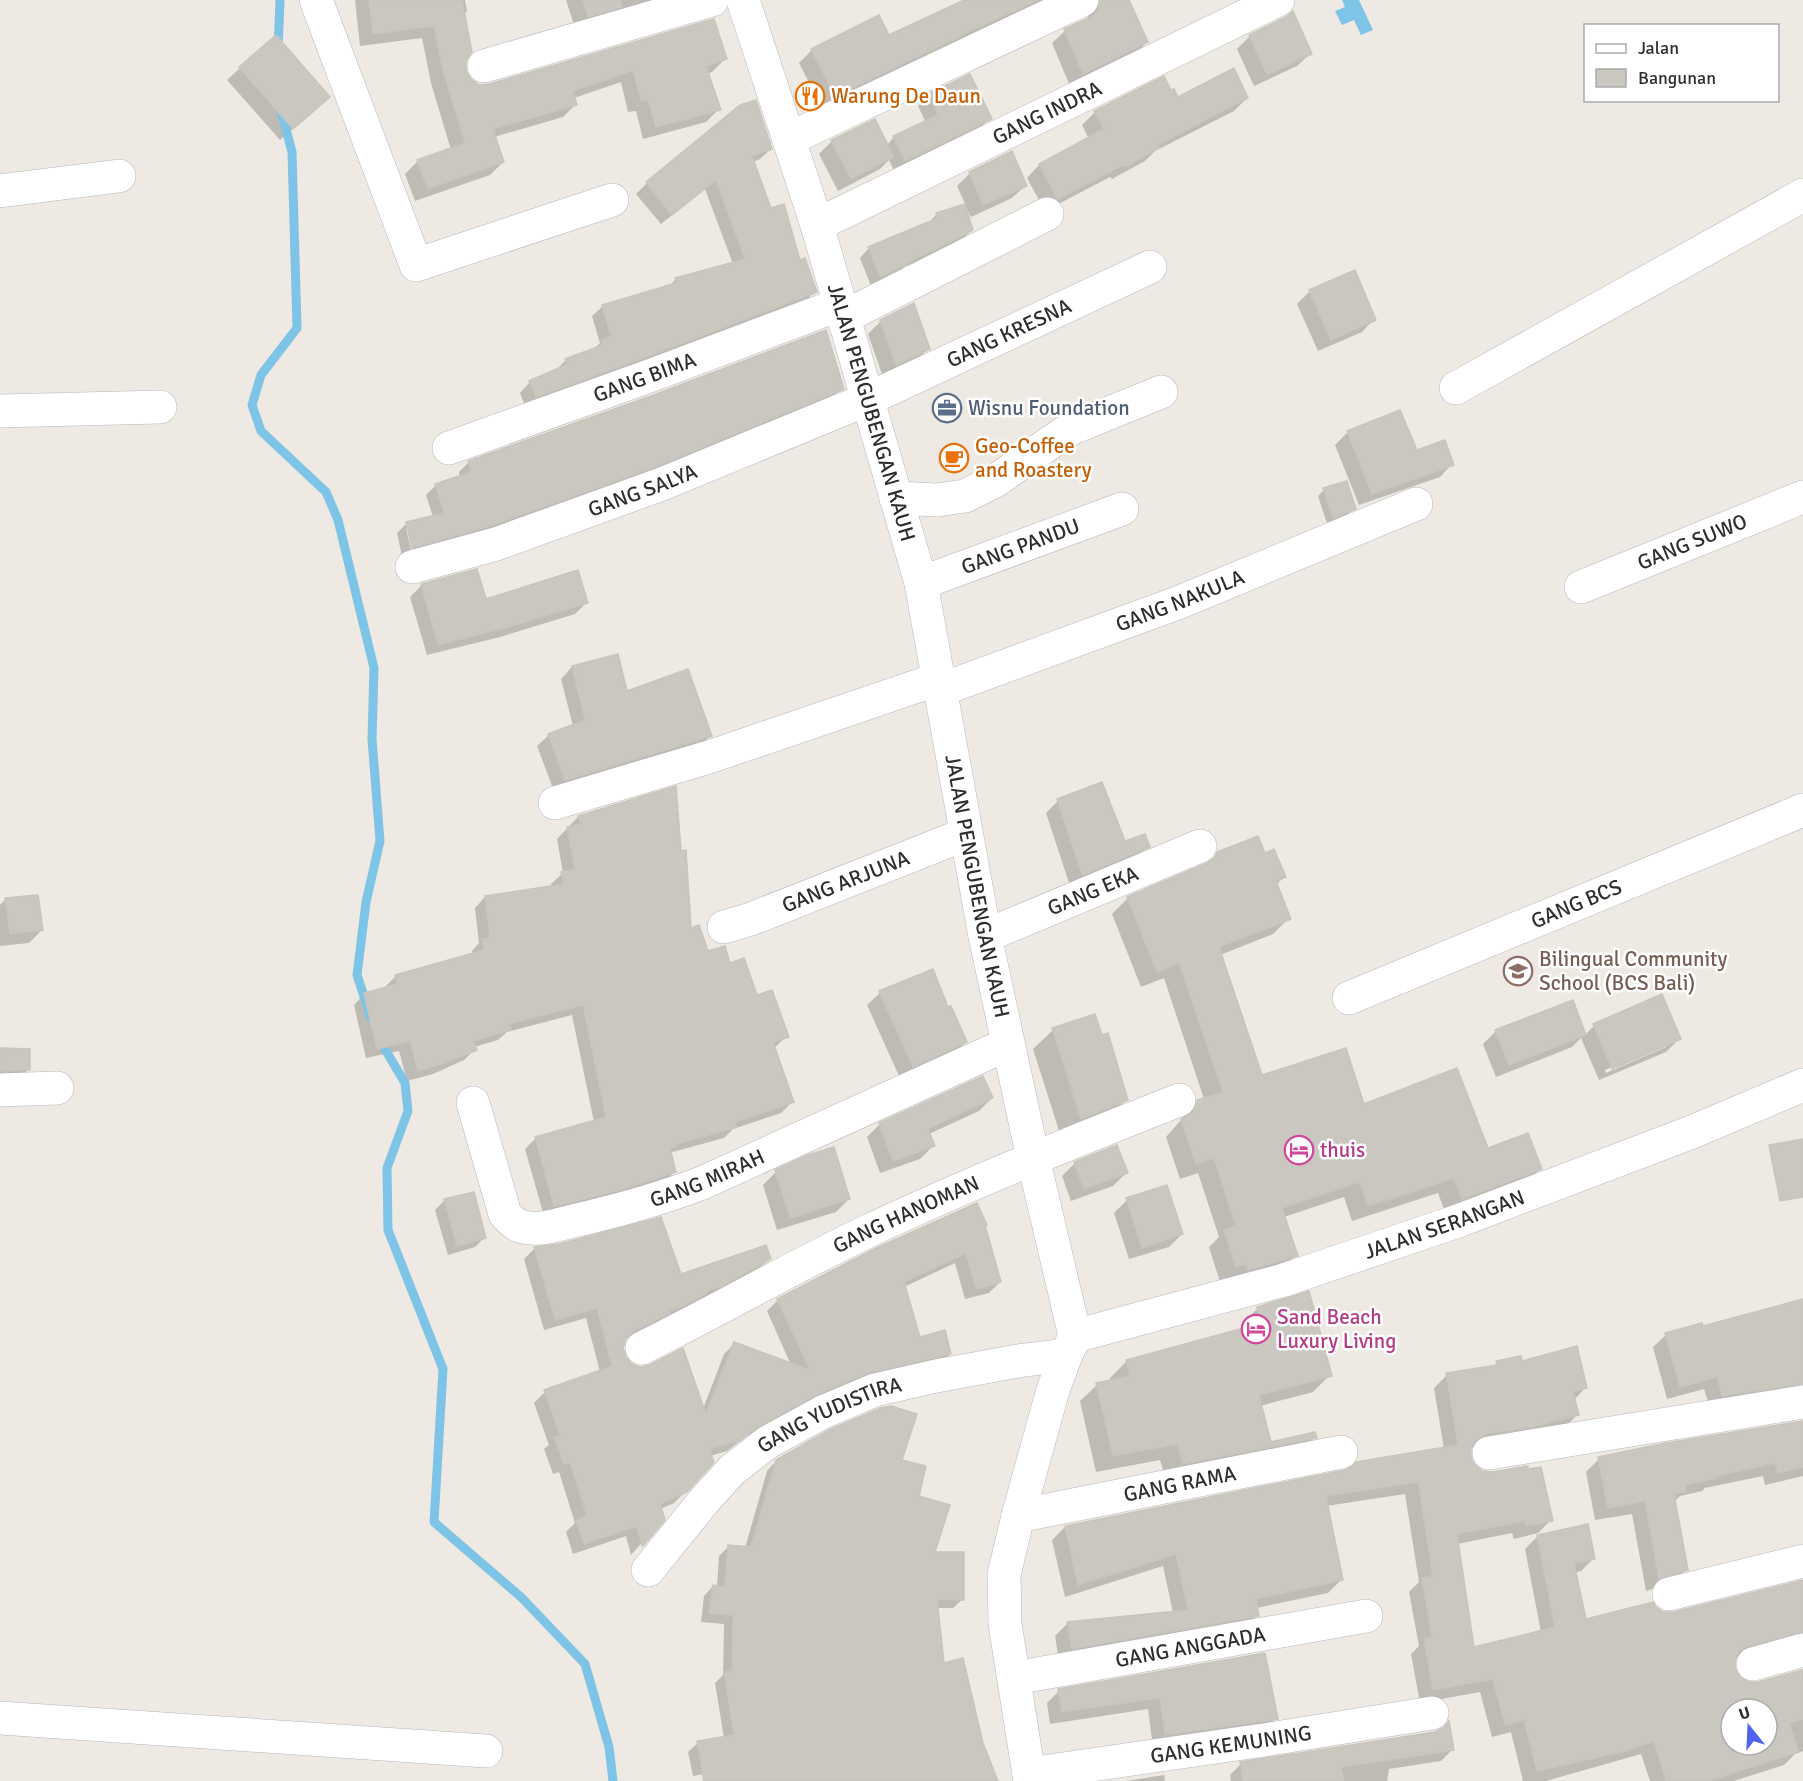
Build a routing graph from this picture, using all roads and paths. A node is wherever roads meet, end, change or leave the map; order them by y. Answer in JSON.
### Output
{"nodes":[{"id":1,"x":316,"y":0,"type":"edge"},
{"id":2,"x":712,"y":0,"type":"edge"},
{"id":3,"x":743,"y":0,"type":"edge"},
{"id":4,"x":1082,"y":0,"type":"edge"},
{"id":5,"x":1278,"y":0,"type":"edge"},
{"id":6,"x":484,"y":66,"type":"dead end"},
{"id":7,"x":789,"y":139,"type":"junction"},
{"id":8,"x":119,"y":176,"type":"dead end"},
{"id":9,"x":0,"y":191,"type":"edge"},
{"id":10,"x":1803,"y":195,"type":"edge"},
{"id":11,"x":612,"y":201,"type":"dead end"},
{"id":12,"x":1047,"y":214,"type":"dead end"},
{"id":13,"x":817,"y":225,"type":"junction"},
{"id":14,"x":1150,"y":267,"type":"dead end"},
{"id":15,"x":843,"y":310,"type":"junction"},
{"id":16,"x":1456,"y":388,"type":"dead end"},
{"id":17,"x":1161,"y":392,"type":"dead end"},
{"id":18,"x":868,"y":399,"type":"junction"},
{"id":19,"x":160,"y":407,"type":"dead end"},
{"id":20,"x":0,"y":411,"type":"edge"},
{"id":21,"x":449,"y":448,"type":"dead end"},
{"id":22,"x":1803,"y":497,"type":"edge"},
{"id":23,"x":896,"y":498,"type":"junction"},
{"id":24,"x":1416,"y":504,"type":"dead end"},
{"id":25,"x":1122,"y":510,"type":"dead end"},
{"id":26,"x":412,"y":567,"type":"dead end"},
{"id":27,"x":921,"y":583,"type":"junction"},
{"id":28,"x":1581,"y":588,"type":"dead end"},
{"id":29,"x":939,"y":684,"type":"junction"},
{"id":30,"x":555,"y":803,"type":"dead end"},
{"id":31,"x":1803,"y":810,"type":"edge"},
{"id":32,"x":966,"y":834,"type":"junction"},
{"id":33,"x":1200,"y":846,"type":"dead end"},
{"id":34,"x":724,"y":927,"type":"dead end"},
{"id":35,"x":985,"y":936,"type":"junction"},
{"id":36,"x":1349,"y":998,"type":"dead end"},
{"id":37,"x":1008,"y":1044,"type":"junction"},
{"id":38,"x":1803,"y":1085,"type":"edge"},
{"id":39,"x":57,"y":1088,"type":"dead end"},
{"id":40,"x":0,"y":1090,"type":"edge"},
{"id":41,"x":1179,"y":1100,"type":"dead end"},
{"id":42,"x":473,"y":1103,"type":"dead end"},
{"id":43,"x":1033,"y":1158,"type":"junction"},
{"id":44,"x":1070,"y":1345,"type":"junction"},
{"id":45,"x":642,"y":1348,"type":"dead end"},
{"id":46,"x":1803,"y":1402,"type":"edge"},
{"id":47,"x":1341,"y":1452,"type":"dead end"},
{"id":48,"x":1489,"y":1453,"type":"dead end"},
{"id":49,"x":1018,"y":1516,"type":"junction"},
{"id":50,"x":1803,"y":1561,"type":"edge"},
{"id":51,"x":648,"y":1570,"type":"dead end"},
{"id":52,"x":1669,"y":1594,"type":"dead end"},
{"id":53,"x":1366,"y":1616,"type":"dead end"},
{"id":54,"x":1803,"y":1650,"type":"edge"},
{"id":55,"x":1753,"y":1664,"type":"dead end"},
{"id":56,"x":1015,"y":1678,"type":"junction"},
{"id":57,"x":1432,"y":1713,"type":"dead end"},
{"id":58,"x":0,"y":1718,"type":"edge"},
{"id":59,"x":486,"y":1751,"type":"dead end"},
{"id":60,"x":1030,"y":1778,"type":"edge"}],
"edges":[{"from":1,"to":11,"type":"street"},
{"from":2,"to":6,"type":"street"},
{"from":3,"to":7,"type":"street","name":"JALAN PENGUBENGAN KAUH"},
{"from":4,"to":7,"type":"street"},
{"from":5,"to":13,"type":"street","name":"GANG INDRA"},
{"from":7,"to":13,"type":"street","name":"JALAN PENGUBENGAN KAUH"},
{"from":8,"to":9,"type":"street"},
{"from":10,"to":16,"type":"street"},
{"from":12,"to":15,"type":"street"},
{"from":13,"to":15,"type":"street","name":"JALAN PENGUBENGAN KAUH"},
{"from":14,"to":18,"type":"street","name":"GANG KRESNA"},
{"from":15,"to":18,"type":"street","name":"JALAN PENGUBENGAN KAUH"},
{"from":15,"to":21,"type":"street","name":"GANG BIMA"},
{"from":17,"to":23,"type":"street"},
{"from":18,"to":23,"type":"street","name":"JALAN PENGUBENGAN KAUH"},
{"from":18,"to":26,"type":"street","name":"GANG SALYA"},
{"from":19,"to":20,"type":"street"},
{"from":22,"to":28,"type":"street","name":"GANG SUWO"},
{"from":23,"to":27,"type":"street","name":"JALAN PENGUBENGAN KAUH"},
{"from":24,"to":29,"type":"street","name":"GANG NAKULA"},
{"from":25,"to":27,"type":"street","name":"GANG PANDU"},
{"from":27,"to":29,"type":"street","name":"JALAN PENGUBENGAN KAUH"},
{"from":29,"to":30,"type":"street","name":"GANG NAKULA"},
{"from":29,"to":32,"type":"street","name":"JALAN PENGUBENGAN KAUH"},
{"from":31,"to":36,"type":"street","name":"GANG BCS"},
{"from":32,"to":34,"type":"street","name":"GANG ARJUNA"},
{"from":32,"to":35,"type":"street","name":"JALAN PENGUBENGAN KAUH"},
{"from":33,"to":35,"type":"street","name":"GANG EKA"},
{"from":35,"to":37,"type":"street","name":"JALAN PENGUBENGAN KAUH"},
{"from":37,"to":42,"type":"street","name":"GANG MIRAH"},
{"from":37,"to":43,"type":"street","name":"JALAN PENGUBENGAN KAUH"},
{"from":38,"to":44,"type":"street","name":"JALAN SERANGAN"},
{"from":39,"to":40,"type":"street"},
{"from":41,"to":43,"type":"street","name":"GANG HANOMAN"},
{"from":43,"to":44,"type":"street","name":"JALAN PENGUBENGAN KAUH"},
{"from":43,"to":45,"type":"street","name":"GANG HANOMAN"},
{"from":44,"to":49,"type":"street"},
{"from":44,"to":51,"type":"street","name":"GANG YUDISTIRA"},
{"from":46,"to":48,"type":"street"},
{"from":47,"to":49,"type":"street","name":"GANG RAMA"},
{"from":49,"to":56,"type":"street"},
{"from":50,"to":52,"type":"street"},
{"from":53,"to":56,"type":"street","name":"GANG ANGGADA"},
{"from":54,"to":55,"type":"street"},
{"from":56,"to":60,"type":"street"},
{"from":57,"to":60,"type":"street","name":"GANG KEMUNING"},
{"from":58,"to":59,"type":"street"}]}
